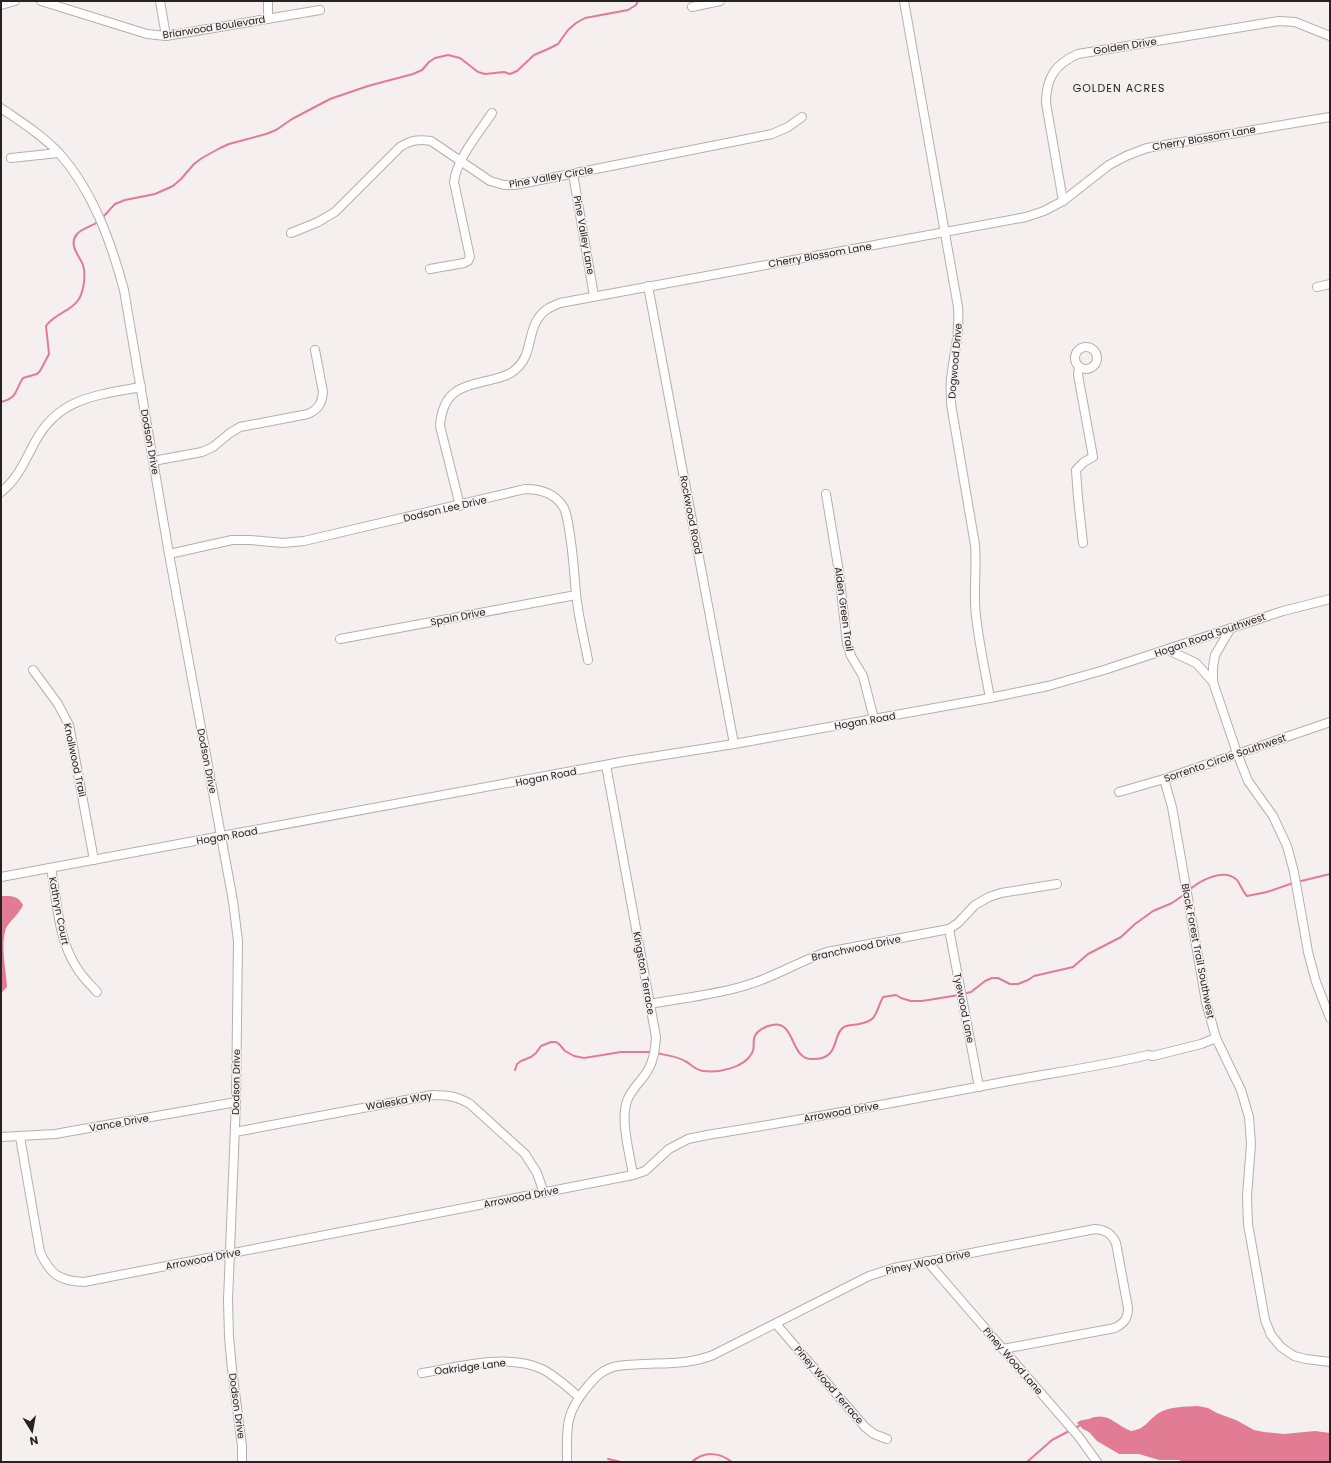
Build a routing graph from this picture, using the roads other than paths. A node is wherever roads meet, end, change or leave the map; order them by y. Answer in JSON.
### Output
{"nodes":[{"id":1,"x":15,"y":1,"type":"edge"},
{"id":2,"x":160,"y":1,"type":"edge"},
{"id":3,"x":268,"y":1,"type":"edge"},
{"id":4,"x":720,"y":1,"type":"edge"},
{"id":5,"x":904,"y":1,"type":"edge"},
{"id":6,"x":46,"y":2,"type":"edge"},
{"id":7,"x":1,"y":5,"type":"edge"},
{"id":8,"x":692,"y":7,"type":"dead end"},
{"id":9,"x":320,"y":10,"type":"dead end"},
{"id":10,"x":268,"y":19,"type":"junction"},
{"id":11,"x":166,"y":36,"type":"junction"},
{"id":12,"x":1330,"y":36,"type":"edge"},
{"id":13,"x":1,"y":108,"type":"edge"},
{"id":14,"x":492,"y":113,"type":"dead end"},
{"id":15,"x":802,"y":117,"type":"dead end"},
{"id":16,"x":1330,"y":117,"type":"edge"},
{"id":17,"x":58,"y":153,"type":"junction"},
{"id":18,"x":11,"y":158,"type":"dead end"},
{"id":19,"x":461,"y":161,"type":"junction"},
{"id":20,"x":573,"y":174,"type":"junction"},
{"id":21,"x":1063,"y":201,"type":"junction"},
{"id":22,"x":291,"y":233,"type":"dead end"},
{"id":23,"x":945,"y":233,"type":"junction"},
{"id":24,"x":430,"y":268,"type":"dead end"},
{"id":25,"x":1330,"y":284,"type":"edge"},
{"id":26,"x":648,"y":286,"type":"junction"},
{"id":27,"x":1317,"y":287,"type":"dead end"},
{"id":28,"x":594,"y":296,"type":"junction"},
{"id":29,"x":315,"y":350,"type":"dead end"},
{"id":30,"x":1079,"y":367,"type":"dead end"},
{"id":31,"x":141,"y":387,"type":"junction"},
{"id":32,"x":153,"y":461,"type":"junction"},
{"id":33,"x":1,"y":492,"type":"edge"},
{"id":34,"x":826,"y":494,"type":"dead end"},
{"id":35,"x":460,"y":506,"type":"junction"},
{"id":36,"x":1083,"y":543,"type":"dead end"},
{"id":37,"x":169,"y":554,"type":"junction"},
{"id":38,"x":576,"y":595,"type":"junction"},
{"id":39,"x":1330,"y":599,"type":"edge"},
{"id":40,"x":1231,"y":628,"type":"junction"},
{"id":41,"x":340,"y":639,"type":"dead end"},
{"id":42,"x":1168,"y":650,"type":"junction"},
{"id":43,"x":588,"y":660,"type":"dead end"},
{"id":44,"x":33,"y":670,"type":"dead end"},
{"id":45,"x":1090,"y":674,"type":"joint"},
{"id":46,"x":1213,"y":682,"type":"junction"},
{"id":47,"x":990,"y":698,"type":"junction"},
{"id":48,"x":874,"y":719,"type":"junction"},
{"id":49,"x":1330,"y":722,"type":"edge"},
{"id":50,"x":734,"y":744,"type":"junction"},
{"id":51,"x":1237,"y":753,"type":"junction"},
{"id":52,"x":606,"y":765,"type":"junction"},
{"id":53,"x":1164,"y":779,"type":"junction"},
{"id":54,"x":1119,"y":792,"type":"dead end"},
{"id":55,"x":221,"y":837,"type":"junction"},
{"id":56,"x":94,"y":860,"type":"junction"},
{"id":57,"x":51,"y":868,"type":"junction"},
{"id":58,"x":1,"y":877,"type":"edge"},
{"id":59,"x":1057,"y":884,"type":"dead end"},
{"id":60,"x":949,"y":929,"type":"junction"},
{"id":61,"x":97,"y":992,"type":"dead end"},
{"id":62,"x":650,"y":1004,"type":"junction"},
{"id":63,"x":1330,"y":1018,"type":"edge"},
{"id":64,"x":1216,"y":1038,"type":"junction"},
{"id":65,"x":979,"y":1087,"type":"junction"},
{"id":66,"x":236,"y":1102,"type":"junction"},
{"id":67,"x":235,"y":1132,"type":"junction"},
{"id":68,"x":1,"y":1137,"type":"edge"},
{"id":69,"x":20,"y":1137,"type":"junction"},
{"id":70,"x":633,"y":1175,"type":"junction"},
{"id":71,"x":544,"y":1193,"type":"junction"},
{"id":72,"x":230,"y":1254,"type":"junction"},
{"id":73,"x":927,"y":1261,"type":"junction"},
{"id":74,"x":776,"y":1324,"type":"junction"},
{"id":75,"x":1003,"y":1349,"type":"junction"},
{"id":76,"x":1330,"y":1362,"type":"edge"},
{"id":77,"x":422,"y":1373,"type":"dead end"},
{"id":78,"x":579,"y":1397,"type":"junction"},
{"id":79,"x":887,"y":1439,"type":"dead end"},
{"id":80,"x":242,"y":1462,"type":"edge"},
{"id":81,"x":568,"y":1462,"type":"edge"},
{"id":82,"x":1097,"y":1462,"type":"edge"}],
"edges":[{"from":1,"to":7,"type":"street"},
{"from":2,"to":11,"type":"street"},
{"from":3,"to":10,"type":"street"},
{"from":4,"to":8,"type":"street"},
{"from":5,"to":23,"type":"street","name":"Dogwood Drive"},
{"from":6,"to":11,"type":"street","name":"Briarwood Boulevard"},
{"from":9,"to":10,"type":"street","name":"Briarwood Boulevard"},
{"from":10,"to":11,"type":"street","name":"Briarwood Boulevard"},
{"from":12,"to":21,"type":"street","name":"Golden Drive"},
{"from":13,"to":17,"type":"street","name":"Dodson Drive"},
{"from":14,"to":19,"type":"street"},
{"from":15,"to":20,"type":"street","name":"Pine Valley Circle"},
{"from":16,"to":21,"type":"street","name":"Cherry Blossom Lane"},
{"from":17,"to":18,"type":"street"},
{"from":17,"to":31,"type":"street","name":"Dodson Drive"},
{"from":19,"to":20,"type":"street","name":"Pine Valley Circle"},
{"from":19,"to":22,"type":"street","name":"Pine Valley Circle"},
{"from":19,"to":24,"type":"street"},
{"from":20,"to":28,"type":"street","name":"Pine Valley Lane"},
{"from":21,"to":23,"type":"street","name":"Cherry Blossom Lane"},
{"from":23,"to":26,"type":"street","name":"Cherry Blossom Lane"},
{"from":23,"to":47,"type":"street","name":"Dogwood Drive"},
{"from":25,"to":27,"type":"street"},
{"from":26,"to":28,"type":"street","name":"Cherry Blossom Lane"},
{"from":26,"to":50,"type":"street","name":"Rockwood Road"},
{"from":28,"to":35,"type":"street","name":"Cherry Blossom Lane"},
{"from":29,"to":32,"type":"street"},
{"from":30,"to":36,"type":"street"},
{"from":31,"to":32,"type":"street","name":"Dodson Drive"},
{"from":31,"to":33,"type":"street"},
{"from":32,"to":37,"type":"street","name":"Dodson Drive"},
{"from":34,"to":48,"type":"street","name":"Alden Green Trail"},
{"from":35,"to":37,"type":"street","name":"Dodson Lee Drive"},
{"from":35,"to":38,"type":"street","name":"Dodson Lee Drive"},
{"from":37,"to":55,"type":"street","name":"Dodson Drive"},
{"from":38,"to":41,"type":"street","name":"Spain Drive"},
{"from":38,"to":43,"type":"street","name":"Dodson Lee Drive"},
{"from":39,"to":40,"type":"street","name":"Hogan Road Southwest"},
{"from":40,"to":42,"type":"street","name":"Hogan Road Southwest"},
{"from":40,"to":46,"type":"street"},
{"from":42,"to":45,"type":"street","name":"Hogan Road Southwest"},
{"from":42,"to":46,"type":"street"},
{"from":44,"to":56,"type":"street","name":"Knollwood Trail"},
{"from":45,"to":47,"type":"street","name":"Hogan Road"},
{"from":46,"to":51,"type":"street"},
{"from":47,"to":48,"type":"street","name":"Hogan Road"},
{"from":48,"to":50,"type":"street","name":"Hogan Road"},
{"from":49,"to":51,"type":"street","name":"Sorrento Circle Southwest"},
{"from":50,"to":52,"type":"street","name":"Hogan Road"},
{"from":51,"to":53,"type":"street","name":"Sorrento Circle Southwest"},
{"from":51,"to":63,"type":"street"},
{"from":52,"to":55,"type":"street","name":"Hogan Road"},
{"from":52,"to":62,"type":"street","name":"Kingston Terrace"},
{"from":53,"to":54,"type":"street","name":"Sorrento Circle Southwest"},
{"from":53,"to":64,"type":"street","name":"Black Forest Trail Southwest"},
{"from":55,"to":56,"type":"street","name":"Hogan Road"},
{"from":55,"to":66,"type":"street","name":"Dodson Drive"},
{"from":56,"to":57,"type":"street","name":"Hogan Road"},
{"from":57,"to":58,"type":"street","name":"Hogan Road"},
{"from":57,"to":61,"type":"street","name":"Kathryn Court"},
{"from":59,"to":60,"type":"street","name":"Branchwood Drive"},
{"from":60,"to":62,"type":"street","name":"Branchwood Drive"},
{"from":60,"to":65,"type":"street","name":"Tyewood Lane"},
{"from":62,"to":70,"type":"street","name":"Kingston Terrace"},
{"from":64,"to":65,"type":"street","name":"Arrowood Drive"},
{"from":64,"to":76,"type":"street","name":"Black Forest Trail Southwest"},
{"from":65,"to":70,"type":"street","name":"Arrowood Drive"},
{"from":66,"to":67,"type":"street","name":"Dodson Drive"},
{"from":66,"to":69,"type":"street","name":"Vance Drive"},
{"from":67,"to":71,"type":"street","name":"Waleska Way"},
{"from":67,"to":72,"type":"street","name":"Dodson Drive"},
{"from":68,"to":69,"type":"street","name":"Vance Drive"},
{"from":69,"to":72,"type":"street","name":"Arrowood Drive"},
{"from":70,"to":71,"type":"street","name":"Arrowood Drive"},
{"from":71,"to":72,"type":"street","name":"Arrowood Drive"},
{"from":72,"to":80,"type":"street","name":"Dodson Drive"},
{"from":73,"to":74,"type":"street","name":"Piney Wood Drive"},
{"from":73,"to":75,"type":"street","name":"Piney Wood Lane"},
{"from":73,"to":75,"type":"street","name":"Piney Wood Drive"},
{"from":74,"to":78,"type":"street","name":"Piney Wood Drive"},
{"from":74,"to":79,"type":"street","name":"Piney Wood Terrace"},
{"from":75,"to":82,"type":"street","name":"Piney Wood Lane"},
{"from":77,"to":78,"type":"street","name":"Oakridge Lane"},
{"from":78,"to":81,"type":"street","name":"Piney Wood Drive"}]}
